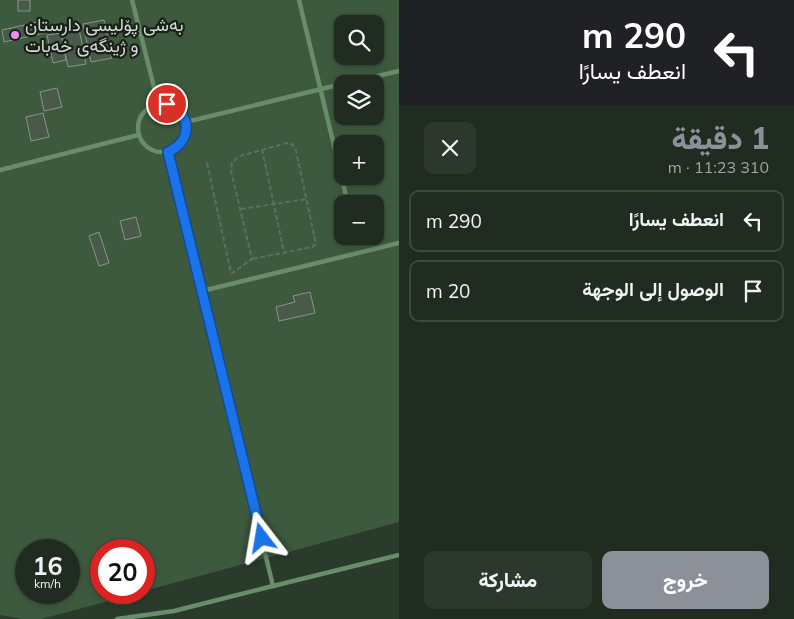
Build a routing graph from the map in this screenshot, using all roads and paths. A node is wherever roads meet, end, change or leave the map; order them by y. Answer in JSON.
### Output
{"nodes":[{"id":1,"x":132,"y":0,"type":"edge"},
{"id":2,"x":299,"y":0,"type":"edge"},
{"id":3,"x":399,"y":70,"type":"edge"},
{"id":4,"x":379,"y":75,"type":"edge"},
{"id":5,"x":334,"y":86,"type":"edge"},
{"id":6,"x":320,"y":90,"type":"junction"},
{"id":7,"x":158,"y":104,"type":"junction"},
{"id":8,"x":186,"y":122,"type":"junction"},
{"id":9,"x":138,"y":135,"type":"junction"},
{"id":10,"x":262,"y":149,"type":"junction"},
{"id":11,"x":168,"y":152,"type":"junction"},
{"id":12,"x":207,"y":163,"type":"dead end"},
{"id":13,"x":0,"y":170,"type":"edge"},
{"id":14,"x":346,"y":195,"type":"edge"},
{"id":15,"x":307,"y":199,"type":"junction"},
{"id":16,"x":274,"y":203,"type":"junction"},
{"id":17,"x":241,"y":209,"type":"junction"},
{"id":18,"x":399,"y":243,"type":"edge"},
{"id":19,"x":285,"y":253,"type":"junction"},
{"id":20,"x":252,"y":259,"type":"junction"},
{"id":21,"x":202,"y":290,"type":"junction"},
{"id":22,"x":399,"y":555,"type":"edge"},
{"id":23,"x":273,"y":586,"type":"junction"},
{"id":24,"x":117,"y":619,"type":"edge"}],
"edges":[{"from":1,"to":7,"type":"lane"},
{"from":2,"to":6,"type":"lane"},
{"from":3,"to":4,"type":"lane"},
{"from":5,"to":6,"type":"lane"},
{"from":6,"to":8,"type":"lane"},
{"from":6,"to":14,"type":"lane"},
{"from":7,"to":8,"type":"lane"},
{"from":7,"to":9,"type":"lane"},
{"from":8,"to":11,"type":"lane"},
{"from":9,"to":11,"type":"lane"},
{"from":9,"to":13,"type":"lane"},
{"from":10,"to":15,"type":"path"},
{"from":10,"to":16,"type":"path"},
{"from":10,"to":17,"type":"path"},
{"from":11,"to":21,"type":"lane"},
{"from":12,"to":20,"type":"path"},
{"from":15,"to":16,"type":"path"},
{"from":15,"to":19,"type":"path"},
{"from":16,"to":17,"type":"path"},
{"from":16,"to":19,"type":"path"},
{"from":17,"to":20,"type":"path"},
{"from":18,"to":21,"type":"lane"},
{"from":19,"to":20,"type":"path"},
{"from":21,"to":23,"type":"lane"},
{"from":22,"to":23,"type":"lane"},
{"from":23,"to":24,"type":"lane"}]}
